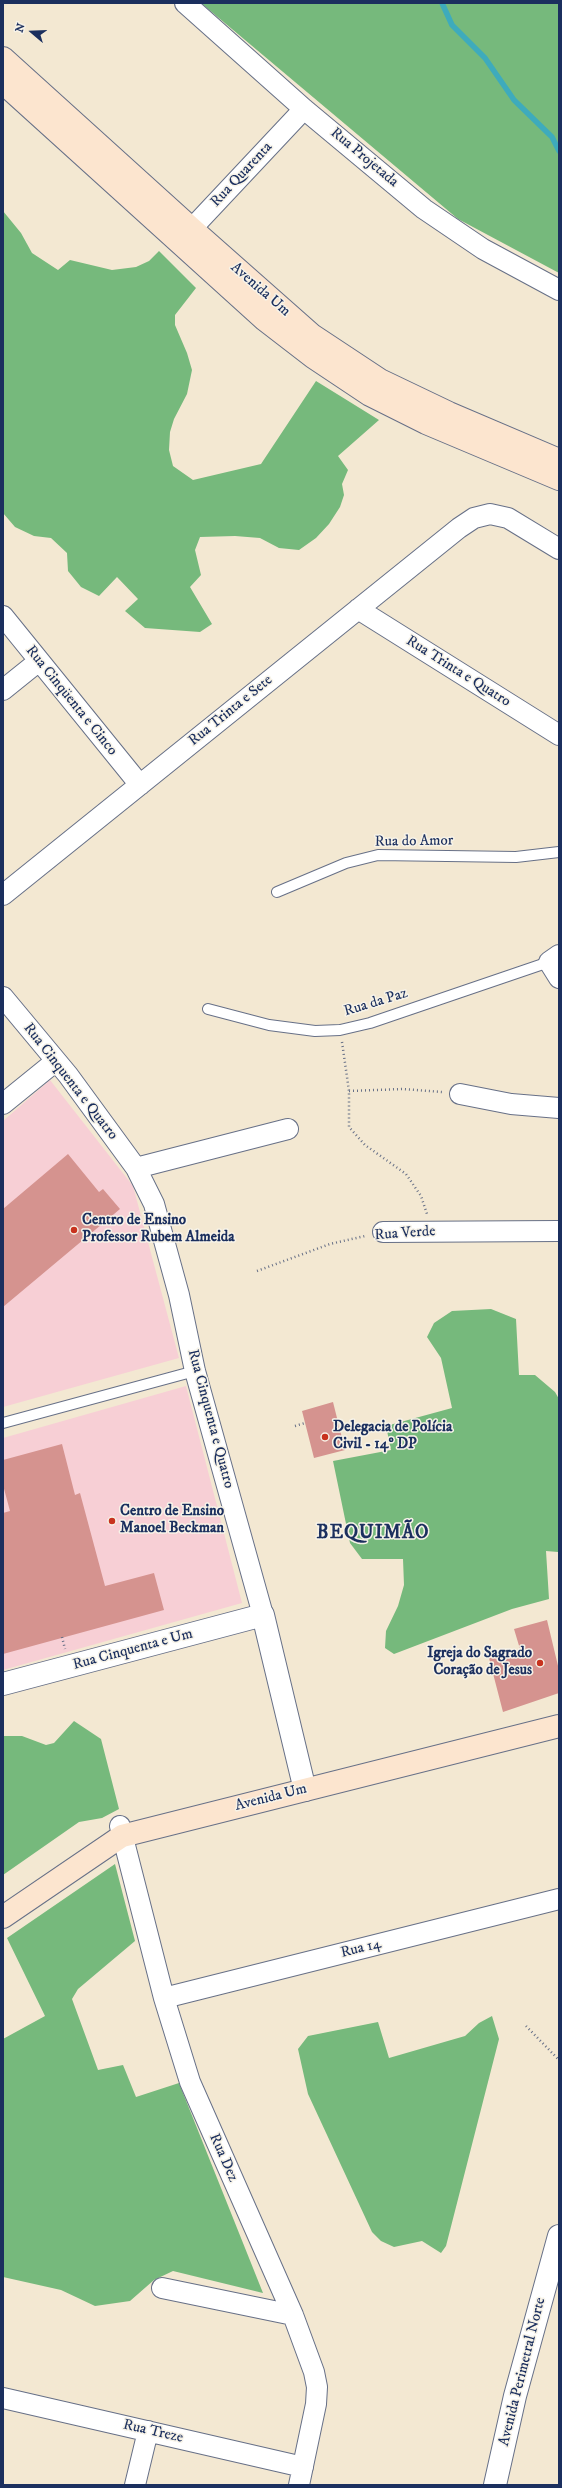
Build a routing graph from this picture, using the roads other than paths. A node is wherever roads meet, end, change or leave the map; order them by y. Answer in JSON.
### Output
{"nodes":[{"id":1,"x":185,"y":3,"type":"edge"},
{"id":2,"x":3,"y":58,"type":"edge"},
{"id":3,"x":3,"y":83,"type":"edge"},
{"id":4,"x":304,"y":109,"type":"junction"},
{"id":5,"x":186,"y":236,"type":"junction"},
{"id":6,"x":559,"y":290,"type":"edge"},
{"id":7,"x":559,"y":460,"type":"edge"},
{"id":8,"x":559,"y":479,"type":"edge"},
{"id":9,"x":559,"y":549,"type":"edge"},
{"id":10,"x":358,"y":609,"type":"junction"},
{"id":11,"x":3,"y":616,"type":"edge"},
{"id":12,"x":39,"y":662,"type":"junction"},
{"id":13,"x":3,"y":690,"type":"edge"},
{"id":14,"x":559,"y":735,"type":"edge"},
{"id":15,"x":140,"y":785,"type":"junction"},
{"id":16,"x":559,"y":852,"type":"edge"},
{"id":17,"x":277,"y":892,"type":"dead end"},
{"id":18,"x":3,"y":895,"type":"edge"},
{"id":19,"x":556,"y":965,"type":"edge"},
{"id":20,"x":3,"y":997,"type":"edge"},
{"id":21,"x":208,"y":1009,"type":"dead end"},
{"id":22,"x":56,"y":1061,"type":"junction"},
{"id":23,"x":460,"y":1094,"type":"road end"},
{"id":24,"x":3,"y":1104,"type":"edge"},
{"id":25,"x":559,"y":1108,"type":"edge"},
{"id":26,"x":288,"y":1129,"type":"dead end"},
{"id":27,"x":136,"y":1168,"type":"junction"},
{"id":28,"x":559,"y":1231,"type":"edge"},
{"id":29,"x":383,"y":1232,"type":"road end"},
{"id":30,"x":195,"y":1371,"type":"junction"},
{"id":31,"x":3,"y":1423,"type":"edge"},
{"id":32,"x":263,"y":1615,"type":"junction"},
{"id":33,"x":3,"y":1684,"type":"edge"},
{"id":34,"x":559,"y":1710,"type":"edge"},
{"id":35,"x":559,"y":1726,"type":"edge"},
{"id":36,"x":303,"y":1783,"type":"junction"},
{"id":37,"x":121,"y":1831,"type":"junction"},
{"id":38,"x":3,"y":1899,"type":"edge"},
{"id":39,"x":559,"y":1899,"type":"edge"},
{"id":40,"x":3,"y":1917,"type":"edge"},
{"id":41,"x":164,"y":1998,"type":"junction"},
{"id":42,"x":559,"y":2236,"type":"edge"},
{"id":43,"x":162,"y":2288,"type":"dead end"},
{"id":44,"x":293,"y":2315,"type":"junction"},
{"id":45,"x":3,"y":2398,"type":"edge"},
{"id":46,"x":148,"y":2431,"type":"junction"},
{"id":47,"x":301,"y":2476,"type":"edge"},
{"id":48,"x":135,"y":2485,"type":"edge"},
{"id":49,"x":495,"y":2485,"type":"edge"}],
"edges":[{"from":1,"to":4,"type":"street","name":"Rua Projetada"},
{"from":2,"to":5,"type":"main road","name":"Avenida Um"},
{"from":3,"to":5,"type":"main road","name":"Avenida Um"},
{"from":4,"to":5,"type":"street","name":"Rua Quarenta"},
{"from":4,"to":6,"type":"street","name":"Rua Projetada"},
{"from":5,"to":7,"type":"main road","name":"Avenida Um"},
{"from":5,"to":8,"type":"main road","name":"Avenida Um"},
{"from":9,"to":10,"type":"street","name":"Rua Trinta e Sete"},
{"from":10,"to":14,"type":"street","name":"Rua Trinta e Quatro"},
{"from":10,"to":15,"type":"street","name":"Rua Trinta e Sete"},
{"from":11,"to":12,"type":"street","name":"Rua Cinqüenta e Cinco"},
{"from":12,"to":13,"type":"street"},
{"from":12,"to":15,"type":"street","name":"Rua Cinqüenta e Cinco"},
{"from":15,"to":18,"type":"street","name":"Rua Trinta e Sete"},
{"from":16,"to":17,"type":"lane","name":"Rua do Amor"},
{"from":19,"to":21,"type":"lane","name":"Rua da Paz"},
{"from":20,"to":22,"type":"street","name":"Rua Cinquenta e Quatro"},
{"from":22,"to":24,"type":"street"},
{"from":22,"to":27,"type":"street","name":"Rua Cinquenta e Quatro"},
{"from":23,"to":25,"type":"street"},
{"from":26,"to":27,"type":"street"},
{"from":27,"to":30,"type":"street","name":"Rua Cinquenta e Quatro"},
{"from":28,"to":29,"type":"street","name":"Rua Verde"},
{"from":30,"to":31,"type":"lane"},
{"from":30,"to":32,"type":"street","name":"Rua Cinquenta e Quatro"},
{"from":32,"to":33,"type":"street","name":"Rua Cinquenta e Um"},
{"from":32,"to":36,"type":"street","name":"Rua Cinquenta e Quatro"},
{"from":34,"to":36,"type":"main road","name":"Avenida Um"},
{"from":35,"to":36,"type":"main road","name":"Avenida Um"},
{"from":36,"to":37,"type":"main road","name":"Avenida Um"},
{"from":37,"to":38,"type":"main road","name":"Avenida Um"},
{"from":37,"to":40,"type":"main road","name":"Avenida Um"},
{"from":37,"to":41,"type":"street","name":"Rua Dez"},
{"from":39,"to":41,"type":"street","name":"Rua 14"},
{"from":41,"to":44,"type":"street","name":"Rua Dez"},
{"from":42,"to":49,"type":"street","name":"Avenida Perimetral Norte"},
{"from":43,"to":44,"type":"street"},
{"from":44,"to":47,"type":"street","name":"Rua Dez"},
{"from":45,"to":46,"type":"street","name":"Rua Treze"},
{"from":46,"to":47,"type":"street","name":"Rua Treze"},
{"from":46,"to":48,"type":"street"}]}
